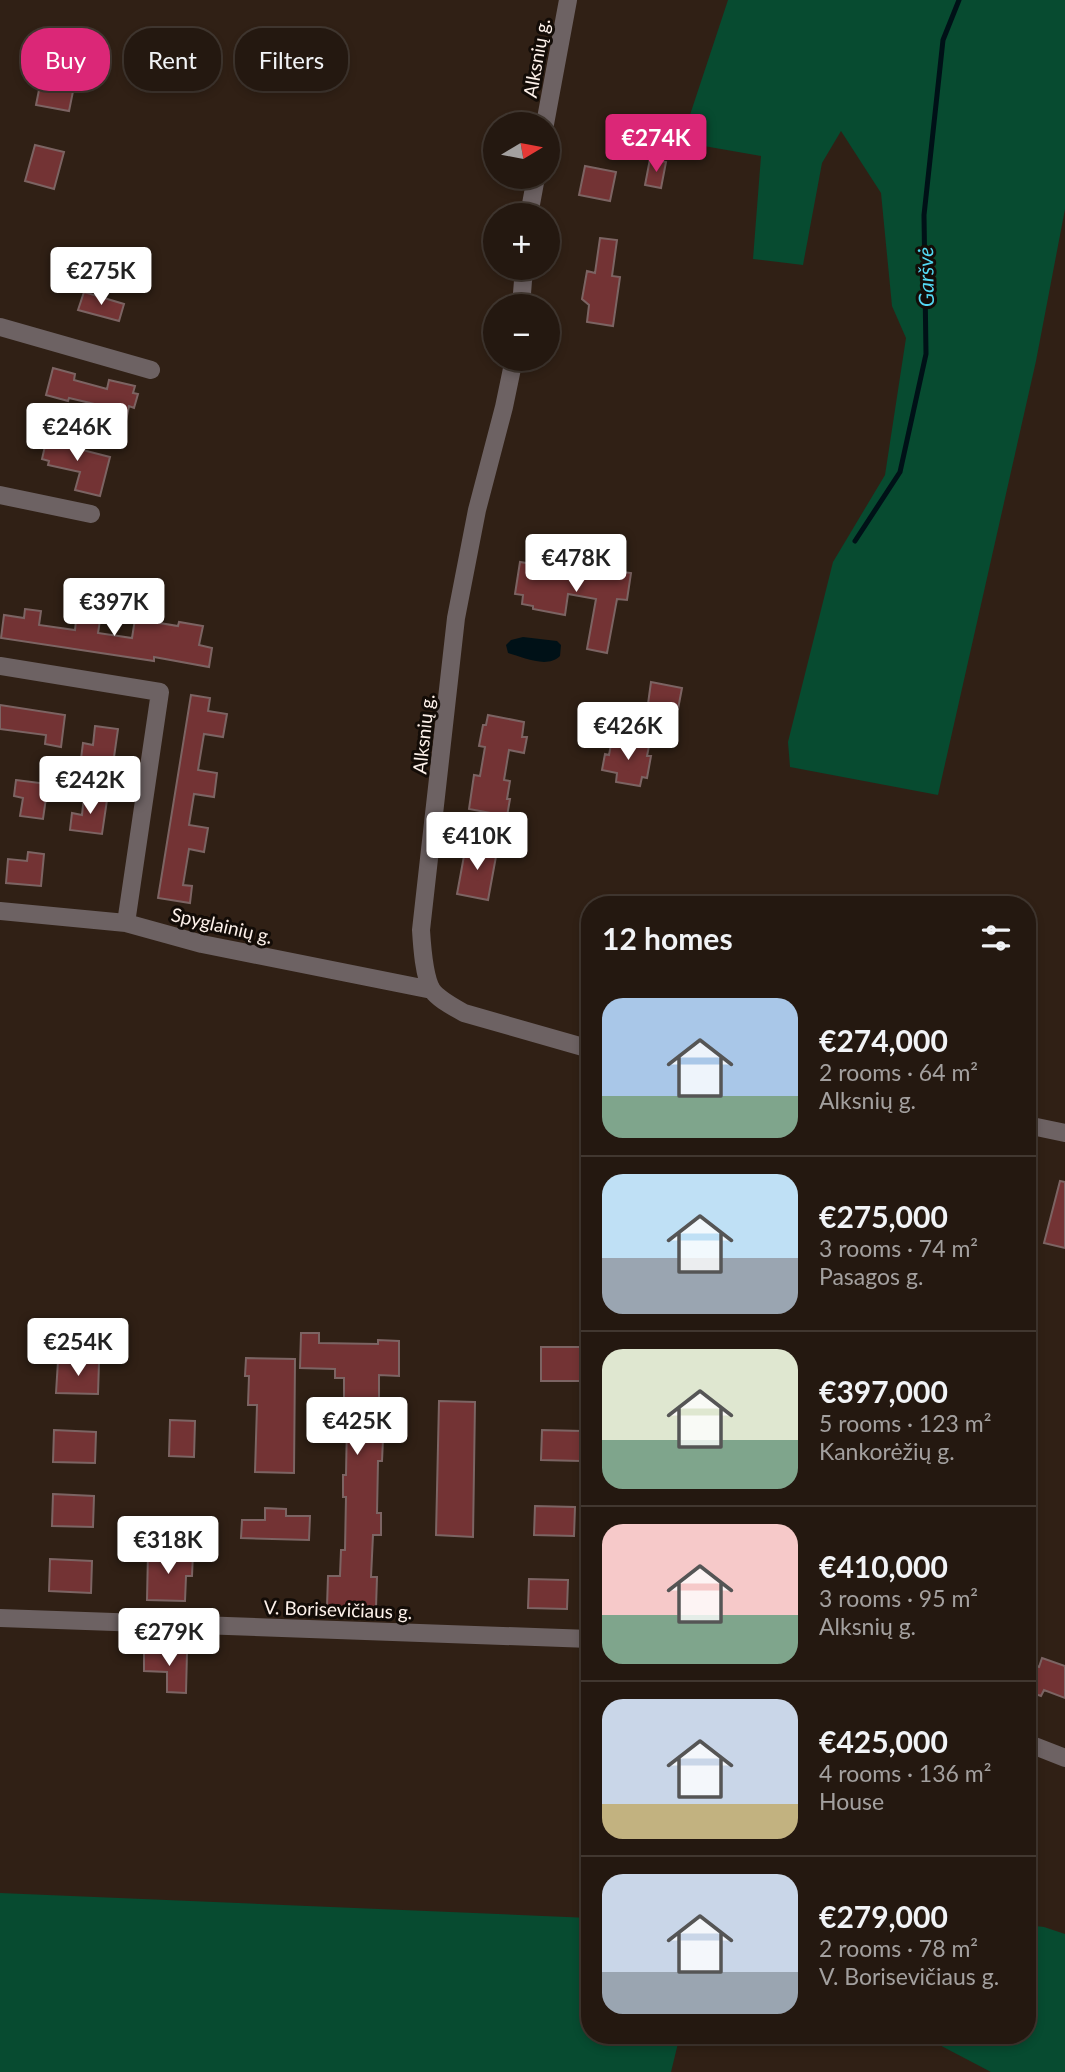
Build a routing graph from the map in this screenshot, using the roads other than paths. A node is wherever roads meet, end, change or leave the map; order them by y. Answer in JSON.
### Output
{"nodes":[{"id":1,"x":568,"y":0,"type":"edge"},
{"id":2,"x":547,"y":112,"type":"edge"},
{"id":3,"x":0,"y":327,"type":"edge"},
{"id":4,"x":150,"y":370,"type":"dead end"},
{"id":5,"x":512,"y":371,"type":"edge"},
{"id":6,"x":0,"y":495,"type":"edge"},
{"id":7,"x":91,"y":514,"type":"dead end"},
{"id":8,"x":0,"y":666,"type":"edge"},
{"id":9,"x":0,"y":911,"type":"edge"},
{"id":10,"x":126,"y":923,"type":"junction"},
{"id":11,"x":432,"y":990,"type":"junction"},
{"id":12,"x":581,"y":1046,"type":"edge"},
{"id":13,"x":1036,"y":1127,"type":"edge"},
{"id":14,"x":1065,"y":1133,"type":"edge"},
{"id":15,"x":0,"y":1618,"type":"edge"},
{"id":16,"x":581,"y":1639,"type":"edge"},
{"id":17,"x":1036,"y":1747,"type":"edge"},
{"id":18,"x":1065,"y":1758,"type":"edge"}],
"edges":[{"from":1,"to":2,"type":"street","name":"Alksnių g."},
{"from":3,"to":4,"type":"street"},
{"from":5,"to":11,"type":"street","name":"Alksnių g."},
{"from":6,"to":7,"type":"street"},
{"from":8,"to":10,"type":"street"},
{"from":9,"to":10,"type":"street","name":"Spyglainių g."},
{"from":10,"to":11,"type":"street","name":"Spyglainių g."},
{"from":11,"to":12,"type":"street"},
{"from":13,"to":14,"type":"street"},
{"from":15,"to":16,"type":"street","name":"V. Borisevičiaus g."},
{"from":17,"to":18,"type":"street"}]}
